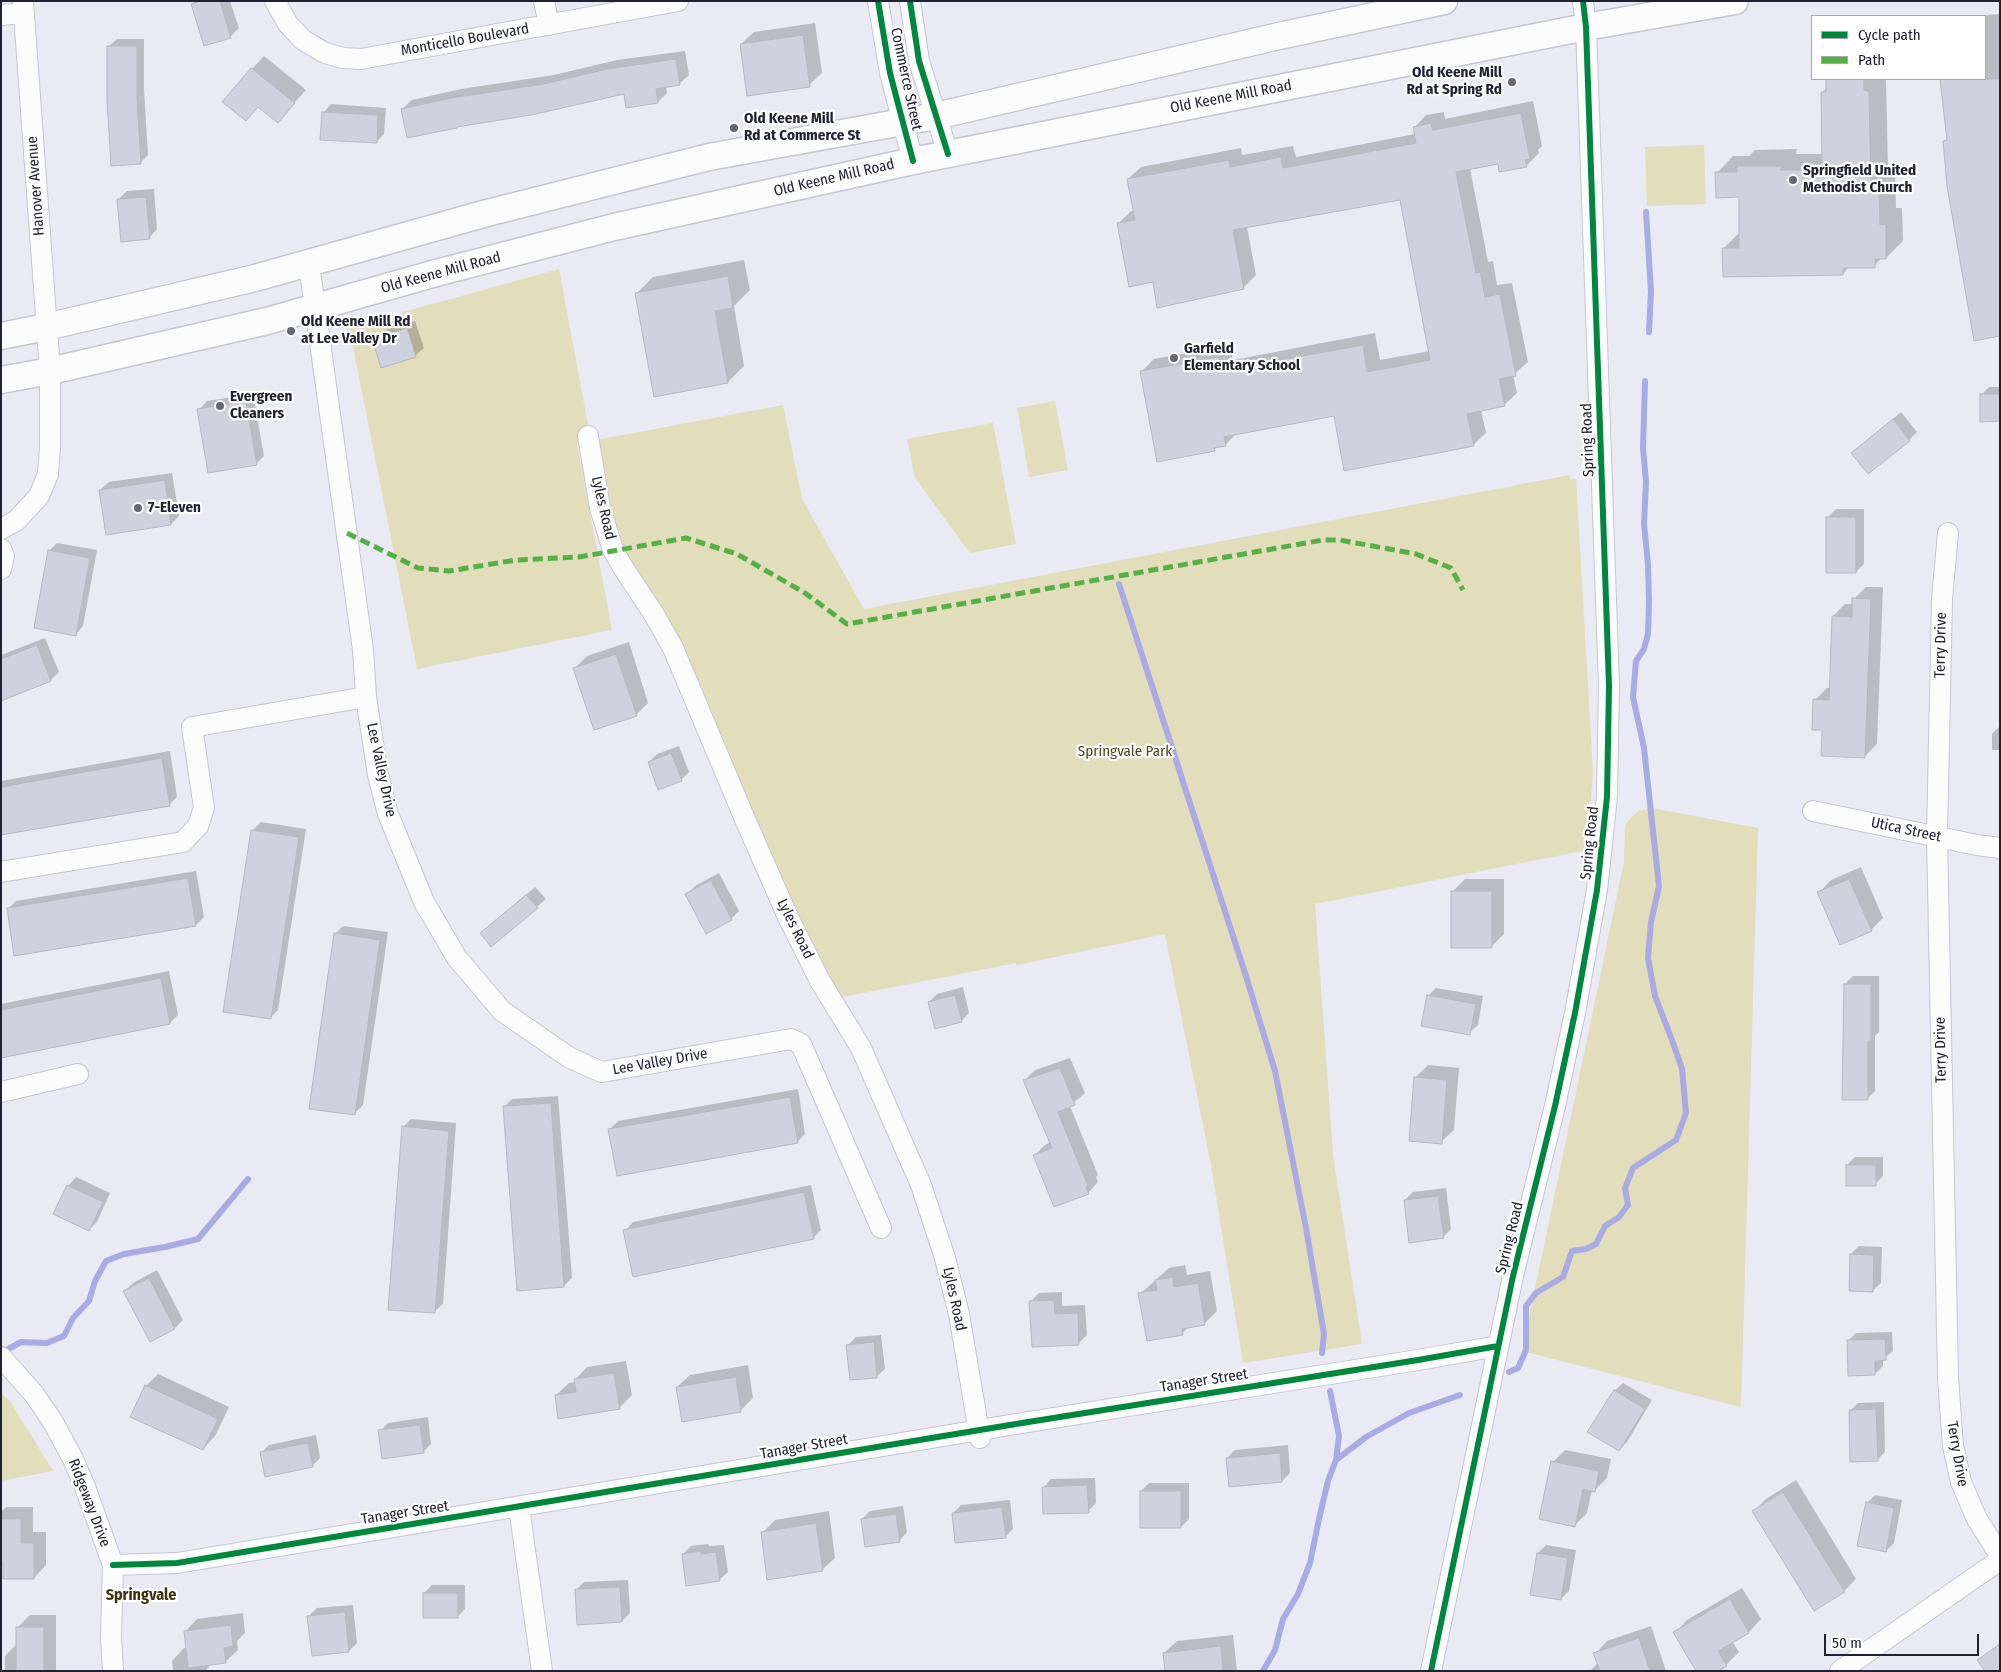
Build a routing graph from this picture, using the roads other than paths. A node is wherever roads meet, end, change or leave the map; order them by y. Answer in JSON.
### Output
{"nodes":[{"id":1,"x":275,"y":1,"type":"edge"},
{"id":2,"x":544,"y":1,"type":"edge"},
{"id":3,"x":678,"y":1,"type":"edge"},
{"id":4,"x":878,"y":1,"type":"edge"},
{"id":5,"x":910,"y":1,"type":"edge"},
{"id":6,"x":1444,"y":1,"type":"edge"},
{"id":7,"x":1735,"y":1,"type":"edge"},
{"id":8,"x":23,"y":7,"type":"edge"},
{"id":9,"x":1585,"y":14,"type":"edge"},
{"id":10,"x":1,"y":15,"type":"edge"},
{"id":11,"x":549,"y":25,"type":"junction"},
{"id":12,"x":936,"y":116,"type":"junction"},
{"id":13,"x":902,"y":123,"type":"junction"},
{"id":14,"x":948,"y":154,"type":"junction"},
{"id":15,"x":913,"y":161,"type":"junction"},
{"id":16,"x":309,"y":264,"type":"junction"},
{"id":17,"x":315,"y":308,"type":"junction"},
{"id":18,"x":46,"y":327,"type":"junction"},
{"id":19,"x":1,"y":336,"type":"edge"},
{"id":20,"x":50,"y":371,"type":"junction"},
{"id":21,"x":1,"y":380,"type":"edge"},
{"id":22,"x":588,"y":436,"type":"dead end"},
{"id":23,"x":1,"y":529,"type":"edge"},
{"id":24,"x":1948,"y":533,"type":"dead end"},
{"id":25,"x":1,"y":549,"type":"edge"},
{"id":26,"x":1,"y":569,"type":"edge"},
{"id":27,"x":366,"y":697,"type":"junction"},
{"id":28,"x":1813,"y":811,"type":"dead end"},
{"id":29,"x":1937,"y":836,"type":"junction"},
{"id":30,"x":2000,"y":848,"type":"edge"},
{"id":31,"x":1,"y":872,"type":"edge"},
{"id":32,"x":78,"y":1074,"type":"dead end"},
{"id":33,"x":1,"y":1092,"type":"edge"},
{"id":34,"x":881,"y":1228,"type":"dead end"},
{"id":35,"x":1498,"y":1346,"type":"junction"},
{"id":36,"x":1,"y":1357,"type":"edge"},
{"id":37,"x":979,"y":1434,"type":"junction"},
{"id":38,"x":518,"y":1507,"type":"junction"},
{"id":39,"x":2000,"y":1555,"type":"edge"},
{"id":40,"x":2000,"y":1560,"type":"edge"},
{"id":41,"x":113,"y":1565,"type":"junction"},
{"id":42,"x":113,"y":1671,"type":"edge"},
{"id":43,"x":542,"y":1671,"type":"edge"},
{"id":44,"x":1431,"y":1671,"type":"edge"},
{"id":45,"x":1840,"y":1671,"type":"edge"}],
"edges":[{"from":1,"to":11,"type":"street","name":"Monticello Boulevard"},
{"from":2,"to":11,"type":"street"},
{"from":3,"to":11,"type":"street","name":"Monticello Boulevard"},
{"from":4,"to":13,"type":"street","name":"Commerce Street"},
{"from":5,"to":12,"type":"street","name":"Commerce Street"},
{"from":6,"to":12,"type":"main road"},
{"from":7,"to":9,"type":"main road","name":"Old Keene Mill Road"},
{"from":8,"to":10,"type":"street"},
{"from":8,"to":18,"type":"street","name":"Hanover Avenue"},
{"from":9,"to":14,"type":"main road","name":"Old Keene Mill Road"},
{"from":9,"to":35,"type":"street","name":"Spring Road"},
{"from":12,"to":13,"type":"main road"},
{"from":12,"to":14,"type":"street","name":"Commerce Street"},
{"from":13,"to":15,"type":"street","name":"Commerce Street"},
{"from":13,"to":16,"type":"main road"},
{"from":14,"to":15,"type":"main road","name":"Old Keene Mill Road"},
{"from":15,"to":17,"type":"main road","name":"Old Keene Mill Road"},
{"from":16,"to":17,"type":"street","name":"Lee Valley Drive"},
{"from":16,"to":18,"type":"main road"},
{"from":17,"to":20,"type":"main road","name":"Old Keene Mill Road"},
{"from":17,"to":27,"type":"street","name":"Lee Valley Drive"},
{"from":18,"to":19,"type":"main road"},
{"from":18,"to":20,"type":"street","name":"Hanover Avenue"},
{"from":20,"to":21,"type":"main road","name":"Old Keene Mill Road"},
{"from":20,"to":23,"type":"street","name":"Hanover Avenue"},
{"from":22,"to":37,"type":"street","name":"Lyles Road"},
{"from":24,"to":29,"type":"street","name":"Terry Drive"},
{"from":25,"to":26,"type":"street"},
{"from":27,"to":31,"type":"street"},
{"from":27,"to":34,"type":"street","name":"Lee Valley Drive"},
{"from":28,"to":29,"type":"street","name":"Utica Street"},
{"from":29,"to":30,"type":"street","name":"Utica Street"},
{"from":29,"to":39,"type":"street","name":"Terry Drive"},
{"from":32,"to":33,"type":"street"},
{"from":35,"to":37,"type":"street","name":"Tanager Street"},
{"from":35,"to":44,"type":"street","name":"Spring Road"},
{"from":36,"to":41,"type":"street","name":"Ridgeway Drive"},
{"from":37,"to":38,"type":"street","name":"Tanager Street"},
{"from":38,"to":41,"type":"street","name":"Tanager Street"},
{"from":38,"to":43,"type":"street"},
{"from":40,"to":45,"type":"street"},
{"from":41,"to":42,"type":"street","name":"Ridgeway Drive"}]}
